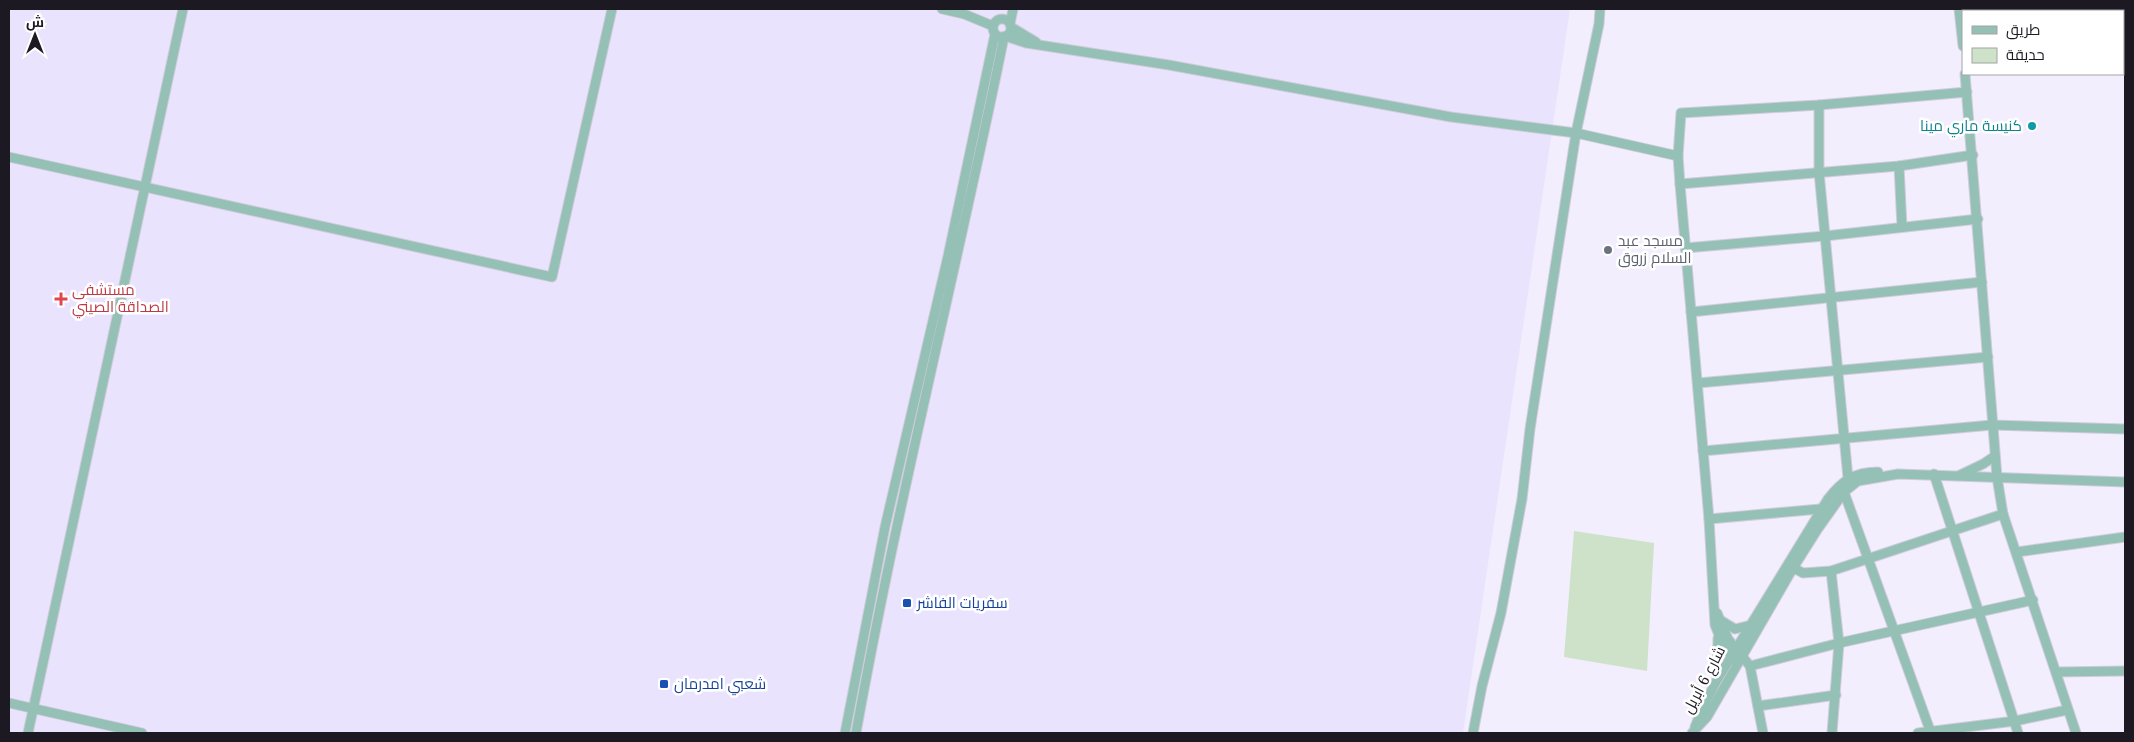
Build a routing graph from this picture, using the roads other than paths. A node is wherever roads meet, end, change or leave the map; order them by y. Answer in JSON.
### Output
{"nodes":[{"id":1,"x":183,"y":9,"type":"edge"},
{"id":2,"x":612,"y":9,"type":"edge"},
{"id":3,"x":942,"y":9,"type":"edge"},
{"id":4,"x":999,"y":9,"type":"edge"},
{"id":5,"x":1012,"y":9,"type":"edge"},
{"id":6,"x":1600,"y":9,"type":"edge"},
{"id":7,"x":1959,"y":9,"type":"edge"},
{"id":8,"x":1010,"y":25,"type":"junction"},
{"id":9,"x":999,"y":31,"type":"junction"},
{"id":10,"x":1962,"y":37,"type":"edge"},
{"id":11,"x":1038,"y":44,"type":"junction"},
{"id":12,"x":1965,"y":75,"type":"edge"},
{"id":13,"x":1967,"y":92,"type":"junction"},
{"id":14,"x":1820,"y":105,"type":"junction"},
{"id":15,"x":1576,"y":133,"type":"junction"},
{"id":16,"x":1973,"y":155,"type":"junction"},
{"id":17,"x":1678,"y":156,"type":"junction"},
{"id":18,"x":9,"y":157,"type":"edge"},
{"id":19,"x":1899,"y":166,"type":"junction"},
{"id":20,"x":1820,"y":172,"type":"junction"},
{"id":21,"x":1680,"y":184,"type":"junction"},
{"id":22,"x":145,"y":187,"type":"junction"},
{"id":23,"x":962,"y":189,"type":"junction"},
{"id":24,"x":972,"y":191,"type":"junction"},
{"id":25,"x":1978,"y":219,"type":"junction"},
{"id":26,"x":1902,"y":227,"type":"junction"},
{"id":27,"x":1825,"y":236,"type":"junction"},
{"id":28,"x":1685,"y":248,"type":"junction"},
{"id":29,"x":1982,"y":282,"type":"junction"},
{"id":30,"x":1831,"y":298,"type":"junction"},
{"id":31,"x":1691,"y":312,"type":"junction"},
{"id":32,"x":1988,"y":357,"type":"junction"},
{"id":33,"x":1838,"y":370,"type":"junction"},
{"id":34,"x":1698,"y":383,"type":"junction"},
{"id":35,"x":1992,"y":425,"type":"junction"},
{"id":36,"x":2125,"y":429,"type":"edge"},
{"id":37,"x":1844,"y":438,"type":"junction"},
{"id":38,"x":1703,"y":451,"type":"junction"},
{"id":39,"x":1995,"y":456,"type":"junction"},
{"id":40,"x":1898,"y":474,"type":"junction"},
{"id":41,"x":1934,"y":474,"type":"junction"},
{"id":42,"x":1958,"y":476,"type":"junction"},
{"id":43,"x":1996,"y":477,"type":"junction"},
{"id":44,"x":1848,"y":478,"type":"junction"},
{"id":45,"x":2125,"y":482,"type":"edge"},
{"id":46,"x":1844,"y":492,"type":"junction"},
{"id":47,"x":1820,"y":510,"type":"junction"},
{"id":48,"x":2003,"y":514,"type":"junction"},
{"id":49,"x":1709,"y":519,"type":"junction"},
{"id":50,"x":1953,"y":531,"type":"junction"},
{"id":51,"x":2125,"y":537,"type":"edge"},
{"id":52,"x":2017,"y":552,"type":"junction"},
{"id":53,"x":1869,"y":560,"type":"junction"},
{"id":54,"x":1790,"y":566,"type":"junction"},
{"id":55,"x":877,"y":569,"type":"junction"},
{"id":56,"x":887,"y":570,"type":"junction"},
{"id":57,"x":1831,"y":571,"type":"junction"},
{"id":58,"x":2033,"y":600,"type":"junction"},
{"id":59,"x":1715,"y":608,"type":"junction"},
{"id":60,"x":1979,"y":613,"type":"junction"},
{"id":61,"x":1719,"y":619,"type":"junction"},
{"id":62,"x":1751,"y":624,"type":"junction"},
{"id":63,"x":1893,"y":631,"type":"junction"},
{"id":64,"x":1717,"y":633,"type":"junction"},
{"id":65,"x":1839,"y":643,"type":"junction"},
{"id":66,"x":1736,"y":656,"type":"junction"},
{"id":67,"x":1750,"y":666,"type":"junction"},
{"id":68,"x":2056,"y":672,"type":"junction"},
{"id":69,"x":2125,"y":672,"type":"edge"},
{"id":70,"x":1717,"y":680,"type":"junction"},
{"id":71,"x":1836,"y":695,"type":"junction"},
{"id":72,"x":9,"y":703,"type":"edge"},
{"id":73,"x":1758,"y":706,"type":"junction"},
{"id":74,"x":33,"y":708,"type":"junction"},
{"id":75,"x":2067,"y":710,"type":"junction"},
{"id":76,"x":2015,"y":721,"type":"junction"},
{"id":77,"x":1693,"y":731,"type":"edge"},
{"id":78,"x":28,"y":733,"type":"edge"},
{"id":79,"x":142,"y":733,"type":"edge"},
{"id":80,"x":845,"y":733,"type":"edge"},
{"id":81,"x":856,"y":733,"type":"edge"},
{"id":82,"x":1473,"y":733,"type":"edge"},
{"id":83,"x":1763,"y":733,"type":"edge"},
{"id":84,"x":1832,"y":733,"type":"edge"},
{"id":85,"x":1918,"y":733,"type":"edge"},
{"id":86,"x":1930,"y":733,"type":"edge"},
{"id":87,"x":2018,"y":733,"type":"edge"},
{"id":88,"x":2076,"y":733,"type":"edge"}],
"edges":[{"from":1,"to":22,"type":"street"},
{"from":2,"to":22,"type":"street"},
{"from":3,"to":9,"type":"street"},
{"from":4,"to":9,"type":"street"},
{"from":5,"to":8,"type":"street"},
{"from":6,"to":15,"type":"street"},
{"from":7,"to":10,"type":"street"},
{"from":8,"to":9,"type":"street"},
{"from":8,"to":9,"type":"street"},
{"from":8,"to":11,"type":"street"},
{"from":9,"to":11,"type":"street"},
{"from":9,"to":23,"type":"street"},
{"from":9,"to":24,"type":"street"},
{"from":11,"to":15,"type":"street"},
{"from":12,"to":13,"type":"street"},
{"from":13,"to":14,"type":"street"},
{"from":13,"to":16,"type":"street"},
{"from":14,"to":17,"type":"street"},
{"from":14,"to":20,"type":"street"},
{"from":15,"to":17,"type":"street"},
{"from":15,"to":82,"type":"street"},
{"from":16,"to":19,"type":"street"},
{"from":16,"to":25,"type":"street"},
{"from":17,"to":21,"type":"street"},
{"from":18,"to":22,"type":"street"},
{"from":19,"to":20,"type":"street"},
{"from":19,"to":26,"type":"street"},
{"from":20,"to":21,"type":"street"},
{"from":20,"to":27,"type":"street"},
{"from":21,"to":28,"type":"street"},
{"from":22,"to":74,"type":"street"},
{"from":23,"to":24,"type":"street"},
{"from":23,"to":55,"type":"street"},
{"from":24,"to":56,"type":"street"},
{"from":25,"to":26,"type":"street"},
{"from":25,"to":29,"type":"street"},
{"from":26,"to":27,"type":"street"},
{"from":27,"to":28,"type":"street"},
{"from":27,"to":30,"type":"street"},
{"from":28,"to":31,"type":"street"},
{"from":29,"to":30,"type":"street"},
{"from":29,"to":32,"type":"street"},
{"from":30,"to":31,"type":"street"},
{"from":30,"to":33,"type":"street"},
{"from":31,"to":34,"type":"street"},
{"from":32,"to":33,"type":"street"},
{"from":32,"to":35,"type":"street"},
{"from":33,"to":34,"type":"street"},
{"from":33,"to":37,"type":"street"},
{"from":34,"to":38,"type":"street"},
{"from":35,"to":36,"type":"street"},
{"from":35,"to":37,"type":"street"},
{"from":35,"to":39,"type":"street"},
{"from":37,"to":38,"type":"street"},
{"from":37,"to":44,"type":"street"},
{"from":38,"to":49,"type":"street"},
{"from":39,"to":42,"type":"street"},
{"from":39,"to":43,"type":"street"},
{"from":40,"to":41,"type":"street","name":"شارع 6 أبريل"},
{"from":40,"to":44,"type":"street","name":"شارع 6 أبريل"},
{"from":40,"to":46,"type":"street","name":"شارع 6 أبريل"},
{"from":41,"to":42,"type":"street","name":"شارع 6 أبريل"},
{"from":41,"to":50,"type":"street"},
{"from":42,"to":43,"type":"street","name":"شارع 6 أبريل"},
{"from":43,"to":45,"type":"street","name":"شارع 6 أبريل"},
{"from":43,"to":48,"type":"street"},
{"from":44,"to":47,"type":"street","name":"شارع 6 أبريل"},
{"from":46,"to":53,"type":"street"},
{"from":46,"to":54,"type":"street","name":"شارع 6 أبريل"},
{"from":47,"to":49,"type":"street"},
{"from":47,"to":54,"type":"street","name":"شارع 6 أبريل"},
{"from":48,"to":50,"type":"street"},
{"from":48,"to":52,"type":"street"},
{"from":49,"to":59,"type":"street"},
{"from":50,"to":53,"type":"street"},
{"from":50,"to":60,"type":"street"},
{"from":51,"to":52,"type":"street"},
{"from":52,"to":58,"type":"street"},
{"from":53,"to":57,"type":"street"},
{"from":53,"to":63,"type":"street"},
{"from":54,"to":57,"type":"street"},
{"from":54,"to":62,"type":"street","name":"شارع 6 أبريل"},
{"from":54,"to":66,"type":"street","name":"شارع 6 أبريل"},
{"from":55,"to":56,"type":"street"},
{"from":55,"to":80,"type":"street"},
{"from":56,"to":81,"type":"street"},
{"from":57,"to":65,"type":"street"},
{"from":58,"to":60,"type":"street"},
{"from":58,"to":68,"type":"street"},
{"from":59,"to":61,"type":"street"},
{"from":59,"to":64,"type":"street"},
{"from":60,"to":63,"type":"street"},
{"from":60,"to":76,"type":"street"},
{"from":61,"to":62,"type":"street"},
{"from":61,"to":66,"type":"street"},
{"from":62,"to":66,"type":"street","name":"شارع 6 أبريل"},
{"from":63,"to":65,"type":"street"},
{"from":63,"to":86,"type":"street"},
{"from":64,"to":66,"type":"street"},
{"from":64,"to":70,"type":"street"},
{"from":65,"to":67,"type":"street"},
{"from":65,"to":71,"type":"street"},
{"from":66,"to":67,"type":"street"},
{"from":66,"to":70,"type":"street","name":"شارع 6 أبريل"},
{"from":66,"to":77,"type":"street","name":"شارع 6 أبريل"},
{"from":67,"to":73,"type":"street"},
{"from":68,"to":69,"type":"street"},
{"from":68,"to":75,"type":"street"},
{"from":70,"to":77,"type":"street","name":"شارع 6 أبريل"},
{"from":71,"to":73,"type":"street"},
{"from":71,"to":84,"type":"street"},
{"from":72,"to":74,"type":"street"},
{"from":73,"to":83,"type":"street"},
{"from":74,"to":78,"type":"street"},
{"from":74,"to":79,"type":"street"},
{"from":75,"to":76,"type":"street"},
{"from":75,"to":88,"type":"street"},
{"from":76,"to":86,"type":"street"},
{"from":76,"to":87,"type":"street"},
{"from":85,"to":86,"type":"street"}]}
